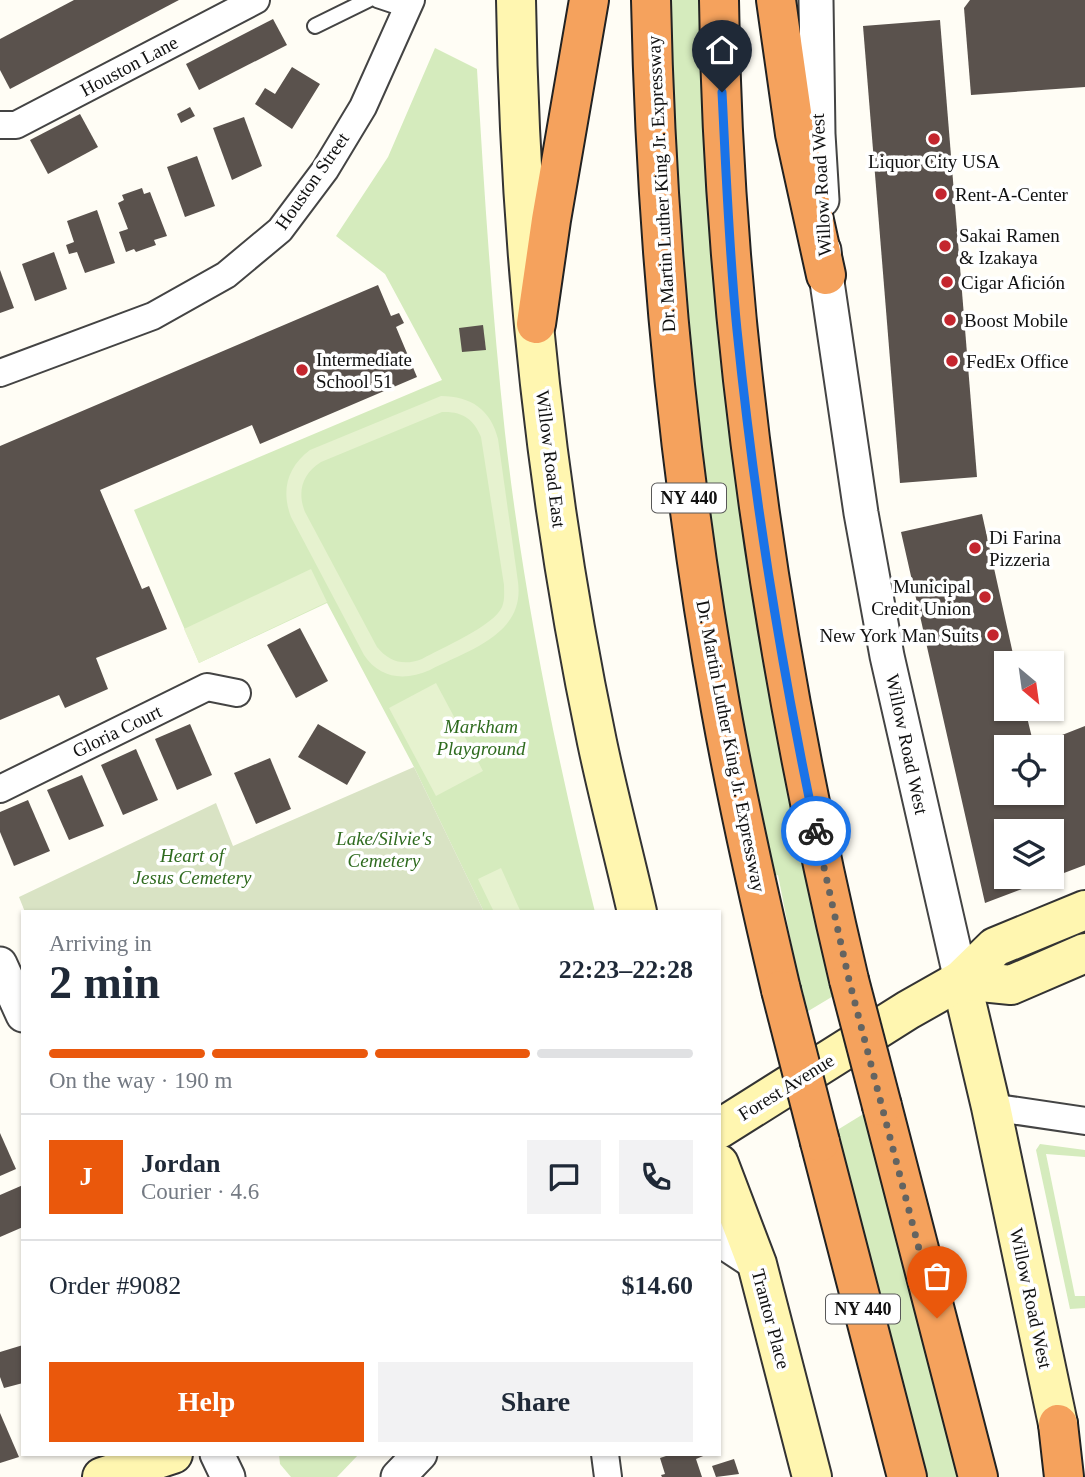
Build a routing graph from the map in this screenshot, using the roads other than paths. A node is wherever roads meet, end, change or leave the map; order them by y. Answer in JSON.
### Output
{"nodes":[{"id":1,"x":256,"y":0,"type":"edge"},
{"id":2,"x":368,"y":0,"type":"edge"},
{"id":3,"x":377,"y":0,"type":"edge"},
{"id":4,"x":516,"y":0,"type":"edge"},
{"id":5,"x":589,"y":0,"type":"edge"},
{"id":6,"x":651,"y":0,"type":"edge"},
{"id":7,"x":719,"y":0,"type":"edge"},
{"id":8,"x":776,"y":0,"type":"edge"},
{"id":9,"x":816,"y":0,"type":"edge"},
{"id":10,"x":409,"y":5,"type":"edge"},
{"id":11,"x":315,"y":26,"type":"dead end"},
{"id":12,"x":0,"y":125,"type":"edge"},
{"id":13,"x":826,"y":275,"type":"junction"},
{"id":14,"x":536,"y":324,"type":"junction"},
{"id":15,"x":0,"y":373,"type":"edge"},
{"id":16,"x":237,"y":693,"type":"dead end"},
{"id":17,"x":0,"y":789,"type":"edge"},
{"id":18,"x":637,"y":910,"type":"edge"},
{"id":19,"x":1085,"y":911,"type":"edge"},
{"id":20,"x":1085,"y":953,"type":"edge"},
{"id":21,"x":1,"y":970,"type":"edge"},
{"id":22,"x":961,"y":980,"type":"junction"},
{"id":23,"x":21,"y":1011,"type":"edge"},
{"id":24,"x":991,"y":1107,"type":"junction"},
{"id":25,"x":1085,"y":1121,"type":"edge"},
{"id":26,"x":721,"y":1128,"type":"edge"},
{"id":27,"x":721,"y":1169,"type":"edge"},
{"id":28,"x":721,"y":1240,"type":"edge"},
{"id":29,"x":757,"y":1264,"type":"junction"},
{"id":30,"x":1058,"y":1424,"type":"junction"},
{"id":31,"x":167,"y":1456,"type":"edge"},
{"id":32,"x":218,"y":1456,"type":"edge"},
{"id":33,"x":418,"y":1456,"type":"edge"},
{"id":34,"x":605,"y":1456,"type":"edge"},
{"id":35,"x":102,"y":1477,"type":"edge"},
{"id":36,"x":228,"y":1477,"type":"edge"},
{"id":37,"x":398,"y":1477,"type":"edge"},
{"id":38,"x":608,"y":1477,"type":"edge"},
{"id":39,"x":812,"y":1477,"type":"edge"},
{"id":40,"x":907,"y":1477,"type":"edge"},
{"id":41,"x":978,"y":1477,"type":"edge"},
{"id":42,"x":1064,"y":1477,"type":"edge"},
{"id":43,"x":1074,"y":1477,"type":"edge"}],
"edges":[{"from":1,"to":12,"type":"street","name":"Houston Lane"},
{"from":2,"to":11,"type":"lane"},
{"from":3,"to":10,"type":"lane"},
{"from":4,"to":14,"type":"main road","name":"Willow Road East"},
{"from":5,"to":14,"type":"highway"},
{"from":6,"to":40,"type":"highway","name":"Dr. Martin Luther King Jr. Expressway","number":"NY 440","bridge":true},
{"from":7,"to":41,"type":"highway","bridge":true},
{"from":8,"to":13,"type":"highway"},
{"from":9,"to":13,"type":"street","name":"Willow Road West"},
{"from":10,"to":15,"type":"street","name":"Houston Street"},
{"from":13,"to":22,"type":"street","name":"Willow Road West"},
{"from":14,"to":18,"type":"main road","name":"Willow Road East"},
{"from":16,"to":17,"type":"street","name":"Gloria Court"},
{"from":19,"to":22,"type":"main road","name":"Forest Avenue"},
{"from":20,"to":22,"type":"main road"},
{"from":21,"to":23,"type":"street"},
{"from":22,"to":24,"type":"main road","name":"Willow Road West"},
{"from":22,"to":26,"type":"main road","name":"Forest Avenue"},
{"from":24,"to":25,"type":"street"},
{"from":24,"to":30,"type":"main road","name":"Willow Road West"},
{"from":27,"to":29,"type":"main road","name":"Trantor Place"},
{"from":28,"to":29,"type":"street"},
{"from":29,"to":39,"type":"main road","name":"Trantor Place"},
{"from":30,"to":42,"type":"highway"},
{"from":30,"to":43,"type":"street","name":"Willow Road West"},
{"from":31,"to":35,"type":"main road"},
{"from":32,"to":36,"type":"street"},
{"from":33,"to":37,"type":"street"},
{"from":34,"to":38,"type":"street"}]}
